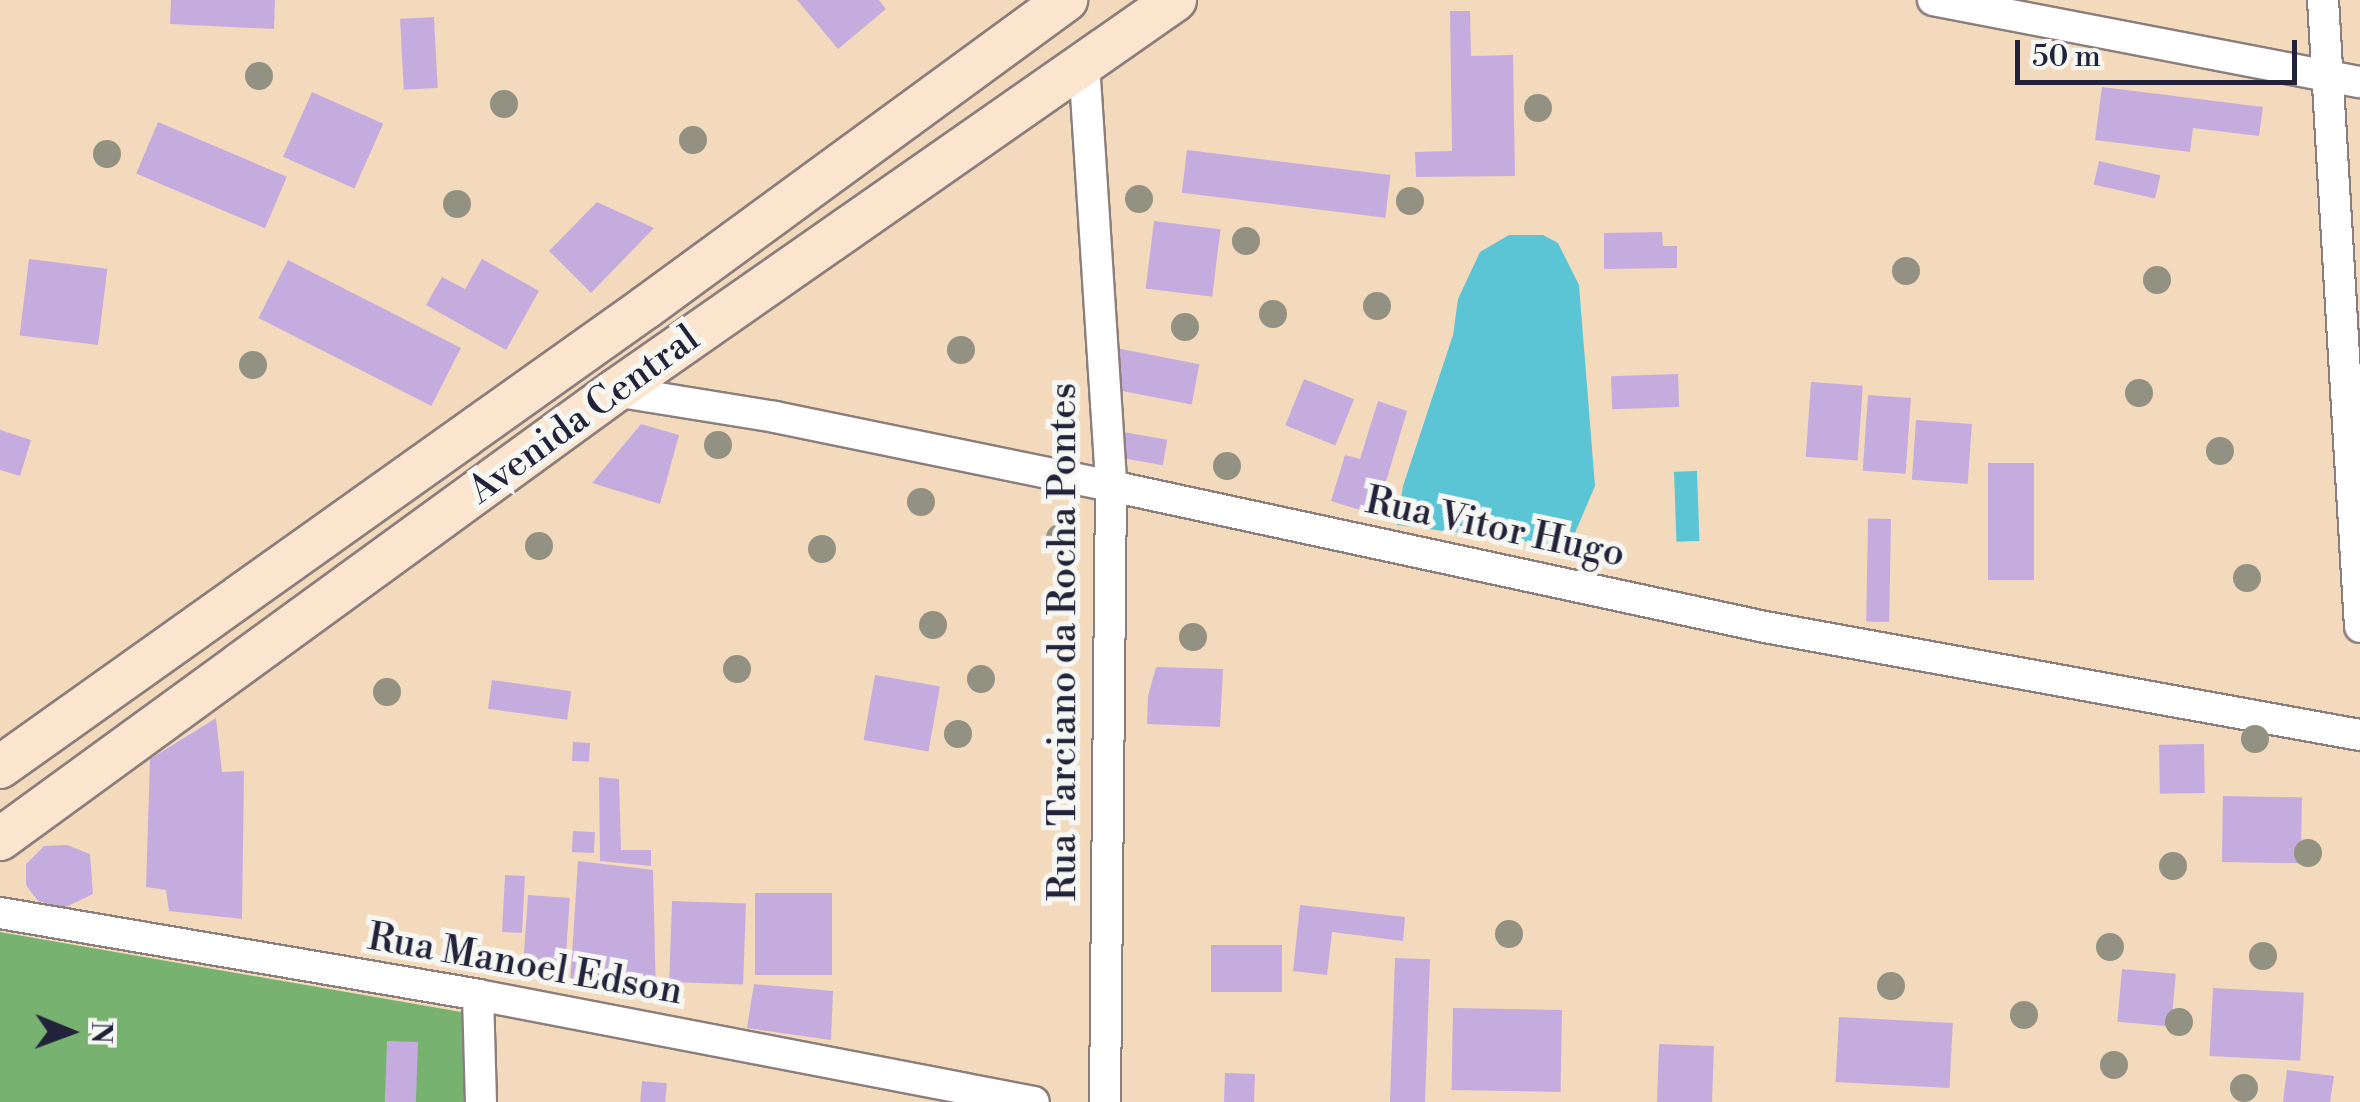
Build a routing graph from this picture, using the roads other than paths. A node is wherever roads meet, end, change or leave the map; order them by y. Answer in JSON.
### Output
{"nodes":[{"id":1,"x":1066,"y":0,"type":"edge"},
{"id":2,"x":1175,"y":0,"type":"edge"},
{"id":3,"x":1933,"y":0,"type":"edge"},
{"id":4,"x":2323,"y":0,"type":"edge"},
{"id":5,"x":1084,"y":63,"type":"junction"},
{"id":6,"x":2326,"y":76,"type":"junction"},
{"id":7,"x":2360,"y":82,"type":"edge"},
{"id":8,"x":616,"y":391,"type":"junction"},
{"id":9,"x":1111,"y":486,"type":"junction"},
{"id":10,"x":2360,"y":628,"type":"edge"},
{"id":11,"x":2360,"y":735,"type":"edge"},
{"id":12,"x":0,"y":767,"type":"edge"},
{"id":13,"x":0,"y":839,"type":"edge"},
{"id":14,"x":0,"y":913,"type":"edge"},
{"id":15,"x":478,"y":995,"type":"junction"},
{"id":16,"x":480,"y":1102,"type":"edge"},
{"id":17,"x":1034,"y":1102,"type":"edge"},
{"id":18,"x":1105,"y":1102,"type":"edge"}],
"edges":[{"from":1,"to":12,"type":"main road","name":"Avenida Central"},
{"from":2,"to":5,"type":"main road","name":"Avenida Central"},
{"from":3,"to":6,"type":"street"},
{"from":4,"to":6,"type":"street"},
{"from":5,"to":8,"type":"main road","name":"Avenida Central"},
{"from":5,"to":9,"type":"street","name":"Rua Tarciano da Rocha Pontes"},
{"from":6,"to":7,"type":"street"},
{"from":6,"to":10,"type":"street"},
{"from":8,"to":9,"type":"street","name":"Rua Vitor Hugo"},
{"from":8,"to":13,"type":"main road","name":"Avenida Central"},
{"from":9,"to":11,"type":"street","name":"Rua Vitor Hugo"},
{"from":9,"to":18,"type":"street","name":"Rua Tarciano da Rocha Pontes"},
{"from":14,"to":15,"type":"street","name":"Rua Manoel Edson"},
{"from":15,"to":16,"type":"street"},
{"from":15,"to":17,"type":"street","name":"Rua Manoel Edson"}]}
